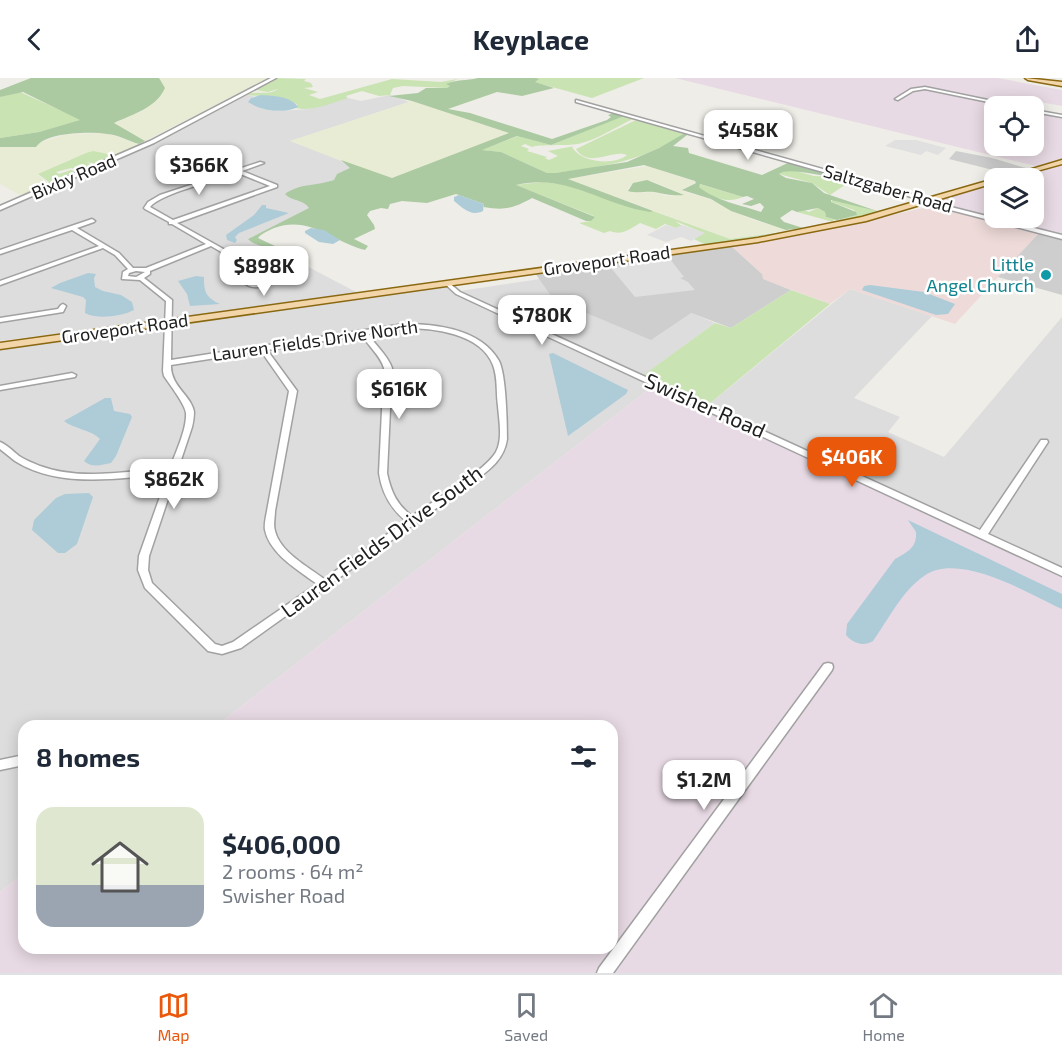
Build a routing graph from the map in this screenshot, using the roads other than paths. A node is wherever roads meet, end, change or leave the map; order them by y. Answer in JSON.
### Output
{"nodes":[{"id":1,"x":274,"y":78,"type":"edge"},
{"id":2,"x":1028,"y":78,"type":"edge"},
{"id":3,"x":1046,"y":78,"type":"edge"},
{"id":4,"x":1062,"y":83,"type":"edge"},
{"id":5,"x":897,"y":99,"type":"dead end"},
{"id":6,"x":984,"y":100,"type":"edge"},
{"id":7,"x":577,"y":101,"type":"dead end"},
{"id":8,"x":1044,"y":113,"type":"edge"},
{"id":9,"x":1062,"y":116,"type":"edge"},
{"id":10,"x":1062,"y":162,"type":"edge"},
{"id":11,"x":262,"y":163,"type":"dead end"},
{"id":12,"x":1041,"y":168,"type":"edge"},
{"id":13,"x":238,"y":171,"type":"junction"},
{"id":14,"x":984,"y":185,"type":"edge"},
{"id":15,"x":927,"y":201,"type":"junction"},
{"id":16,"x":0,"y":208,"type":"edge"},
{"id":17,"x":92,"y":221,"type":"dead end"},
{"id":18,"x":171,"y":223,"type":"junction"},
{"id":19,"x":73,"y":228,"type":"junction"},
{"id":20,"x":1062,"y":237,"type":"edge"},
{"id":21,"x":211,"y":244,"type":"junction"},
{"id":22,"x":104,"y":246,"type":"junction"},
{"id":23,"x":0,"y":252,"type":"edge"},
{"id":24,"x":132,"y":270,"type":"junction"},
{"id":25,"x":147,"y":270,"type":"junction"},
{"id":26,"x":259,"y":275,"type":"dead end"},
{"id":27,"x":141,"y":278,"type":"junction"},
{"id":28,"x":0,"y":283,"type":"edge"},
{"id":29,"x":448,"y":284,"type":"junction"},
{"id":30,"x":61,"y":312,"type":"dead end"},
{"id":31,"x":0,"y":320,"type":"edge"},
{"id":32,"x":168,"y":323,"type":"junction"},
{"id":33,"x":365,"y":333,"type":"junction"},
{"id":34,"x":0,"y":346,"type":"edge"},
{"id":35,"x":263,"y":348,"type":"junction"},
{"id":36,"x":492,"y":355,"type":"joint"},
{"id":37,"x":168,"y":363,"type":"junction"},
{"id":38,"x":72,"y":375,"type":"dead end"},
{"id":39,"x":0,"y":388,"type":"edge"},
{"id":40,"x":1044,"y":442,"type":"dead end"},
{"id":41,"x":0,"y":445,"type":"edge"},
{"id":42,"x":173,"y":471,"type":"junction"},
{"id":43,"x":412,"y":521,"type":"junction"},
{"id":44,"x":982,"y":535,"type":"junction"},
{"id":45,"x":1062,"y":572,"type":"edge"},
{"id":46,"x":324,"y":584,"type":"junction"},
{"id":47,"x":828,"y":667,"type":"dead end"},
{"id":48,"x":18,"y":761,"type":"edge"},
{"id":49,"x":0,"y":765,"type":"edge"},
{"id":50,"x":618,"y":954,"type":"edge"},
{"id":51,"x":618,"y":954,"type":"edge"},
{"id":52,"x":604,"y":973,"type":"edge"}],
"edges":[{"from":1,"to":16,"type":"street","name":"Bixby Road"},
{"from":2,"to":4,"type":"main road"},
{"from":3,"to":4,"type":"main road"},
{"from":5,"to":6,"type":"street"},
{"from":7,"to":15,"type":"street","name":"Saltzgaber Road"},
{"from":8,"to":9,"type":"street"},
{"from":10,"to":12,"type":"main road"},
{"from":11,"to":13,"type":"street"},
{"from":13,"to":18,"type":"street"},
{"from":13,"to":18,"type":"street"},
{"from":14,"to":15,"type":"main road","name":"Groveport Road"},
{"from":15,"to":20,"type":"street","name":"Saltzgaber Road"},
{"from":15,"to":29,"type":"main road","name":"Groveport Road"},
{"from":17,"to":19,"type":"street"},
{"from":18,"to":21,"type":"street"},
{"from":19,"to":22,"type":"street"},
{"from":19,"to":23,"type":"street"},
{"from":21,"to":25,"type":"street"},
{"from":21,"to":26,"type":"street"},
{"from":22,"to":24,"type":"street"},
{"from":22,"to":28,"type":"street"},
{"from":24,"to":25,"type":"street"},
{"from":24,"to":27,"type":"street"},
{"from":25,"to":27,"type":"street"},
{"from":27,"to":32,"type":"street"},
{"from":29,"to":32,"type":"main road","name":"Groveport Road"},
{"from":29,"to":44,"type":"street","name":"Swisher Road"},
{"from":30,"to":31,"type":"street"},
{"from":32,"to":34,"type":"main road","name":"Groveport Road"},
{"from":32,"to":37,"type":"street"},
{"from":33,"to":35,"type":"street","name":"Lauren Fields Drive North"},
{"from":33,"to":36,"type":"street","name":"Lauren Fields Drive North"},
{"from":33,"to":43,"type":"street"},
{"from":35,"to":37,"type":"street","name":"Lauren Fields Drive North"},
{"from":35,"to":46,"type":"street"},
{"from":36,"to":43,"type":"street","name":"Lauren Fields Drive South"},
{"from":37,"to":42,"type":"street"},
{"from":38,"to":39,"type":"street"},
{"from":40,"to":44,"type":"street"},
{"from":41,"to":42,"type":"street"},
{"from":42,"to":46,"type":"street","name":"Lauren Fields Drive South"},
{"from":43,"to":46,"type":"street","name":"Lauren Fields Drive South"},
{"from":44,"to":45,"type":"street","name":"Swisher Road"},
{"from":47,"to":50,"type":"street"},
{"from":48,"to":49,"type":"street"},
{"from":51,"to":52,"type":"street"}]}
